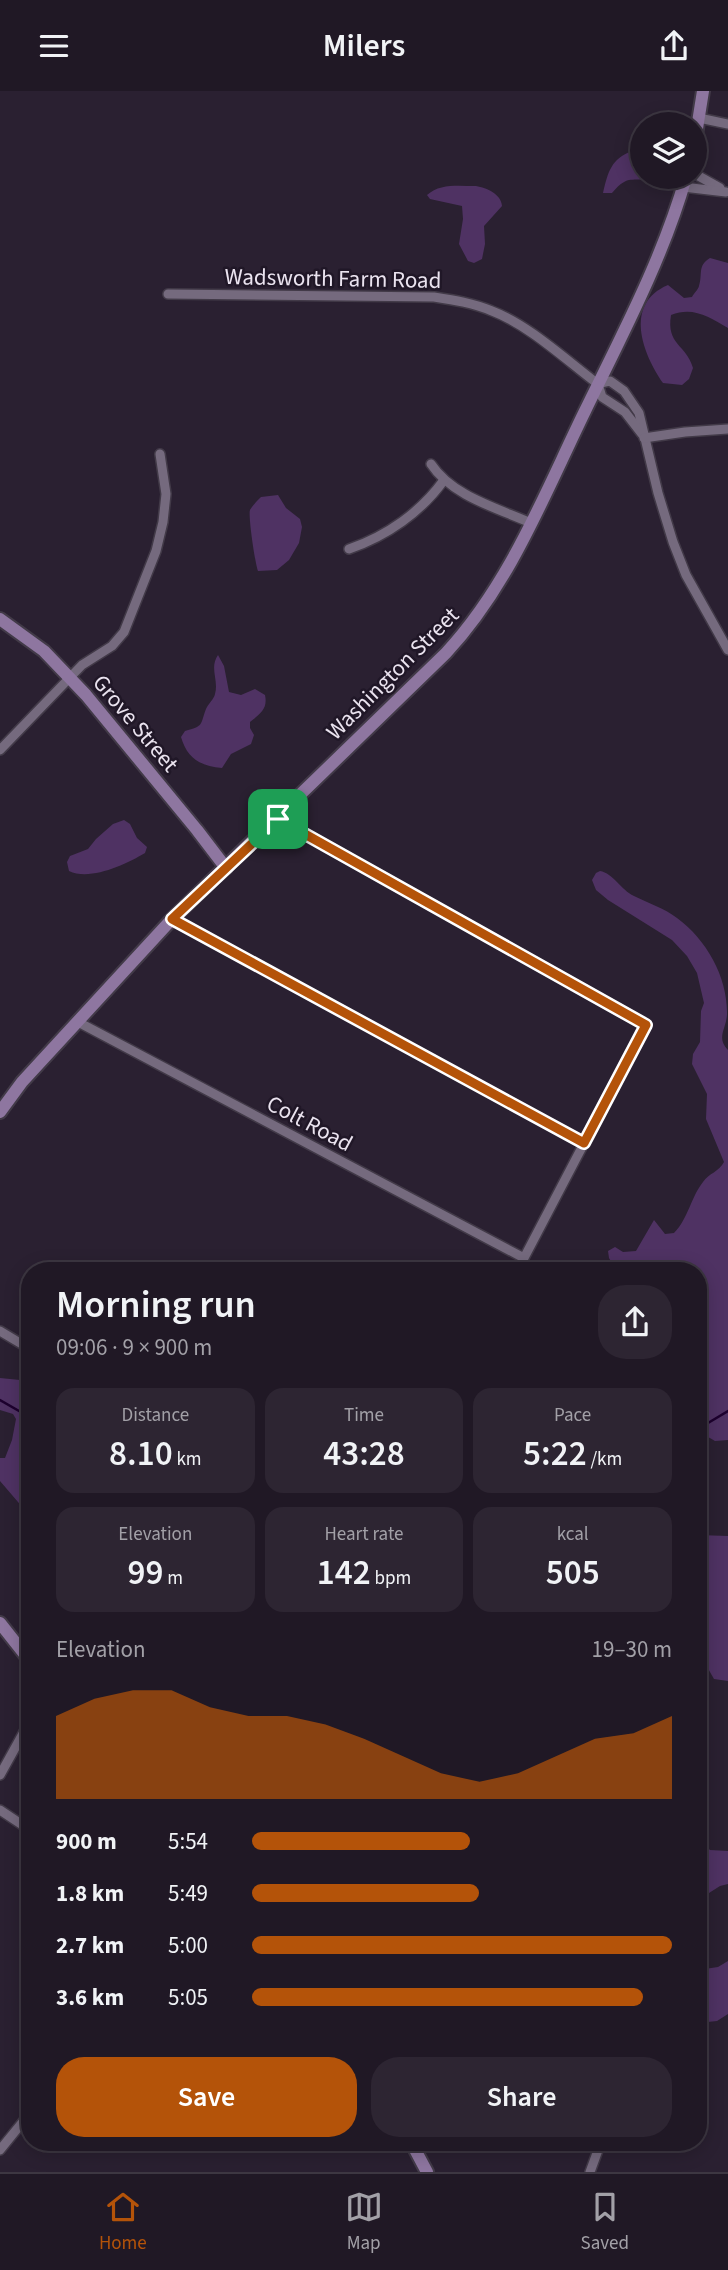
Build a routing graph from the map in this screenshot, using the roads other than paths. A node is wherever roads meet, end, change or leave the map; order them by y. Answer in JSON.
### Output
{"nodes":[{"id":1,"x":703,"y":91,"type":"edge"},
{"id":2,"x":700,"y":112,"type":"edge"},
{"id":3,"x":707,"y":120,"type":"edge"},
{"id":4,"x":728,"y":124,"type":"edge"},
{"id":5,"x":707,"y":181,"type":"edge"},
{"id":6,"x":707,"y":187,"type":"edge"},
{"id":7,"x":682,"y":189,"type":"edge"},
{"id":8,"x":727,"y":192,"type":"edge"},
{"id":9,"x":168,"y":294,"type":"dead end"},
{"id":10,"x":598,"y":384,"type":"junction"},
{"id":11,"x":728,"y":429,"type":"edge"},
{"id":12,"x":644,"y":438,"type":"junction"},
{"id":13,"x":160,"y":454,"type":"dead end"},
{"id":14,"x":431,"y":464,"type":"dead end"},
{"id":15,"x":444,"y":480,"type":"junction"},
{"id":16,"x":531,"y":523,"type":"junction"},
{"id":17,"x":349,"y":549,"type":"dead end"},
{"id":18,"x":0,"y":619,"type":"edge"},
{"id":19,"x":728,"y":650,"type":"edge"},
{"id":20,"x":70,"y":677,"type":"junction"},
{"id":21,"x":0,"y":750,"type":"edge"},
{"id":22,"x":278,"y":819,"type":"junction"},
{"id":23,"x":226,"y":868,"type":"junction"},
{"id":24,"x":172,"y":919,"type":"junction"},
{"id":25,"x":78,"y":1022,"type":"junction"},
{"id":26,"x":0,"y":1112,"type":"edge"},
{"id":27,"x":584,"y":1143,"type":"junction"},
{"id":28,"x":0,"y":1331,"type":"edge"},
{"id":29,"x":21,"y":1344,"type":"edge"},
{"id":30,"x":0,"y":1623,"type":"edge"},
{"id":31,"x":21,"y":1650,"type":"edge"},
{"id":32,"x":21,"y":1737,"type":"edge"},
{"id":33,"x":0,"y":1775,"type":"edge"},
{"id":34,"x":0,"y":1810,"type":"edge"},
{"id":35,"x":21,"y":1824,"type":"edge"},
{"id":36,"x":21,"y":2124,"type":"edge"},
{"id":37,"x":0,"y":2150,"type":"edge"},
{"id":38,"x":416,"y":2151,"type":"edge"},
{"id":39,"x":598,"y":2151,"type":"edge"},
{"id":40,"x":427,"y":2172,"type":"edge"},
{"id":41,"x":590,"y":2172,"type":"edge"}],
"edges":[{"from":1,"to":2,"type":"main road"},
{"from":3,"to":4,"type":"street"},
{"from":5,"to":8,"type":"street"},
{"from":6,"to":8,"type":"street"},
{"from":7,"to":10,"type":"main road","name":"Washington Street"},
{"from":9,"to":10,"type":"street","name":"Wadsworth Farm Road"},
{"from":10,"to":12,"type":"street"},
{"from":10,"to":12,"type":"street"},
{"from":10,"to":16,"type":"main road","name":"Washington Street"},
{"from":11,"to":12,"type":"street"},
{"from":12,"to":19,"type":"street"},
{"from":13,"to":20,"type":"street"},
{"from":14,"to":15,"type":"street"},
{"from":15,"to":16,"type":"street"},
{"from":15,"to":17,"type":"street"},
{"from":16,"to":22,"type":"main road","name":"Washington Street"},
{"from":18,"to":20,"type":"main road","name":"Grove Street"},
{"from":20,"to":21,"type":"street"},
{"from":20,"to":23,"type":"main road","name":"Grove Street"},
{"from":22,"to":23,"type":"main road","name":"Washington Street"},
{"from":22,"to":27,"type":"street"},
{"from":23,"to":24,"type":"main road","name":"Washington Street"},
{"from":24,"to":25,"type":"main road","name":"Washington Street"},
{"from":24,"to":27,"type":"street"},
{"from":25,"to":26,"type":"main road","name":"Washington Street"},
{"from":25,"to":27,"type":"street","name":"Colt Road"},
{"from":28,"to":29,"type":"street"},
{"from":30,"to":31,"type":"main road"},
{"from":32,"to":33,"type":"street"},
{"from":34,"to":35,"type":"street"},
{"from":36,"to":37,"type":"street"},
{"from":38,"to":40,"type":"main road"},
{"from":39,"to":41,"type":"street"}]}
